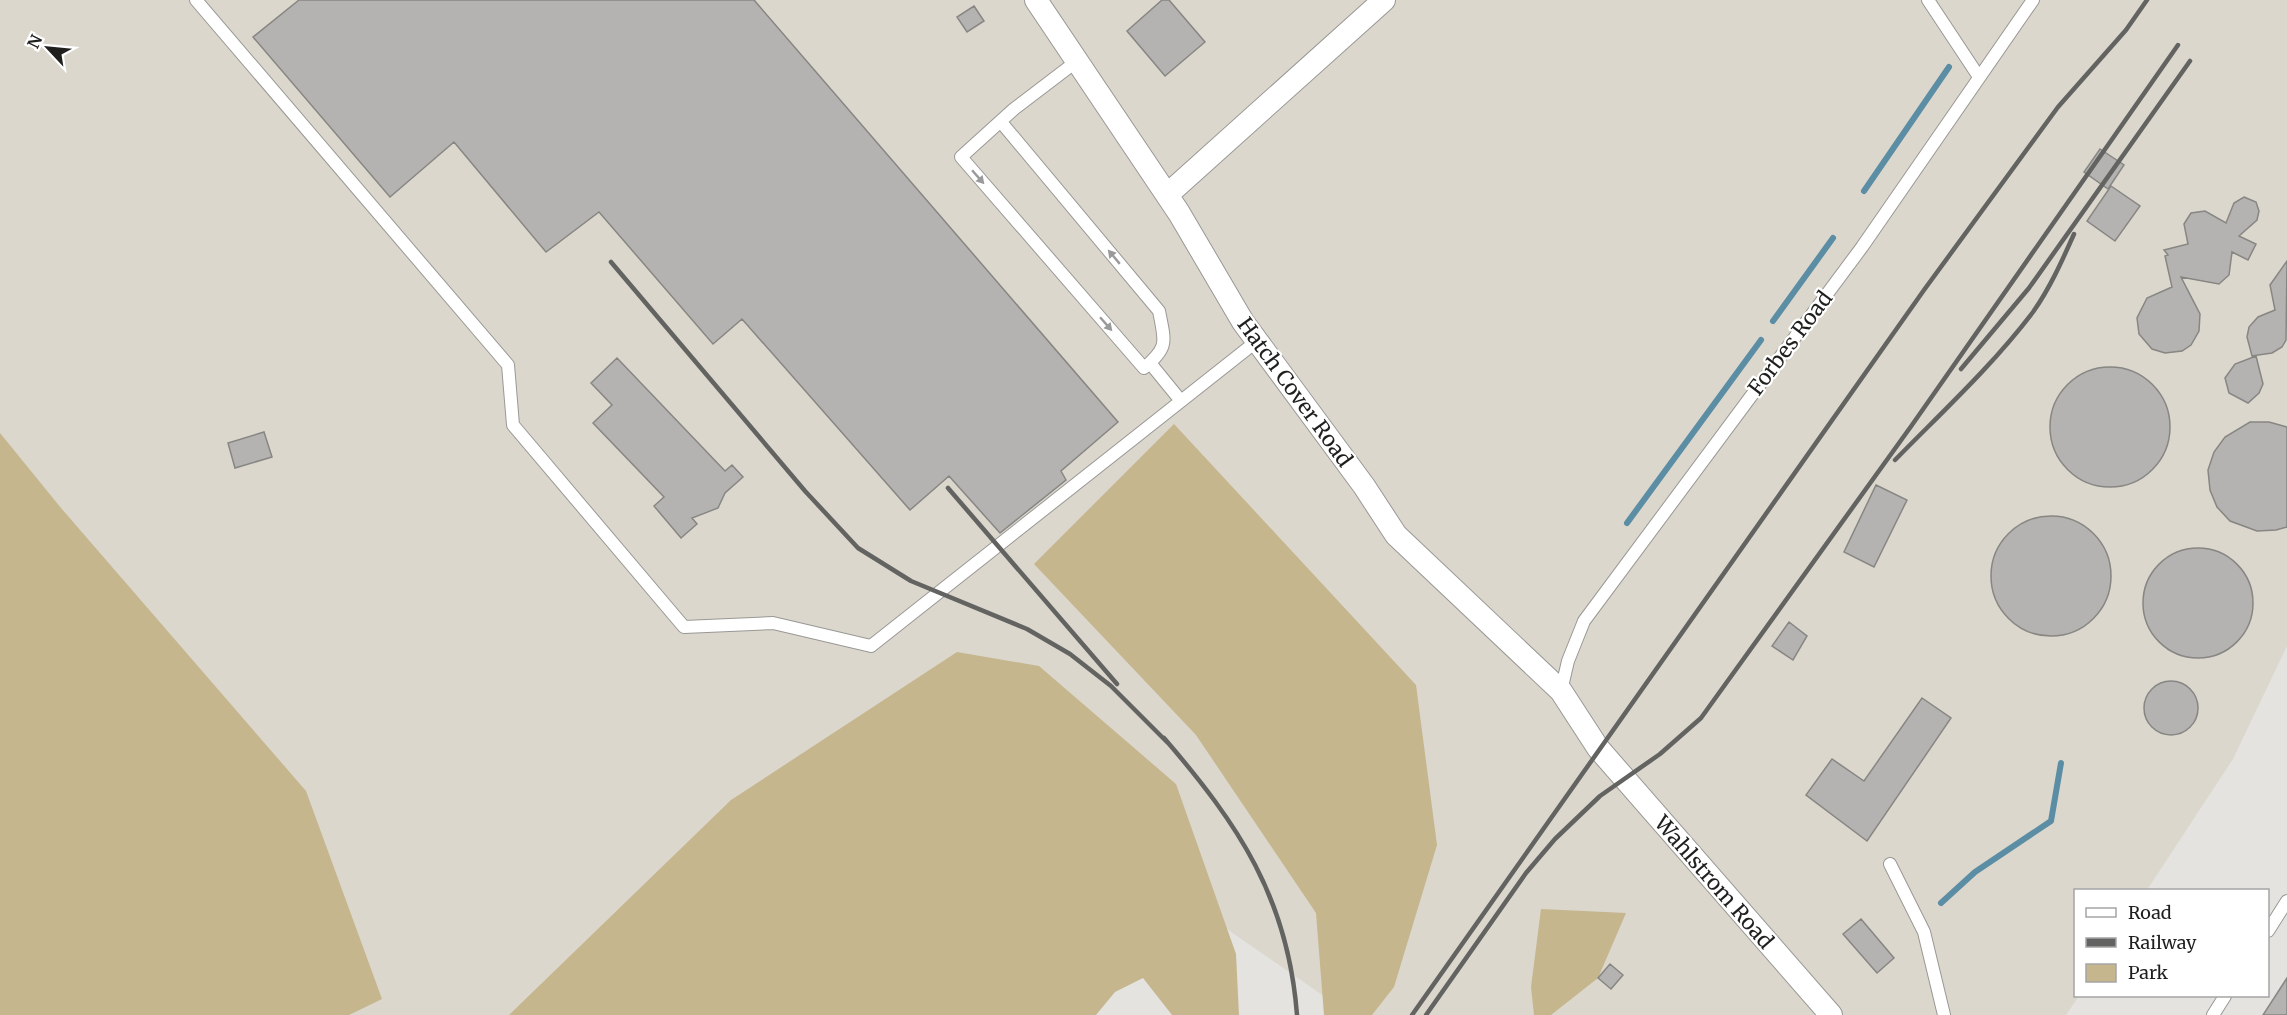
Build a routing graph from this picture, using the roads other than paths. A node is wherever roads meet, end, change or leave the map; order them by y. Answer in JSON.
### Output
{"nodes":[{"id":1,"x":196,"y":0,"type":"edge"},
{"id":2,"x":1036,"y":0,"type":"edge"},
{"id":3,"x":1384,"y":0,"type":"edge"},
{"id":4,"x":1928,"y":0,"type":"edge"},
{"id":5,"x":2032,"y":0,"type":"edge"},
{"id":6,"x":1077,"y":61,"type":"junction"},
{"id":7,"x":1979,"y":77,"type":"junction"},
{"id":8,"x":1001,"y":122,"type":"junction"},
{"id":9,"x":1167,"y":195,"type":"junction"},
{"id":10,"x":1257,"y":341,"type":"junction"},
{"id":11,"x":1150,"y":363,"type":"junction"},
{"id":12,"x":1181,"y":401,"type":"junction"},
{"id":13,"x":1561,"y":691,"type":"junction"},
{"id":14,"x":1598,"y":748,"type":"joint"},
{"id":15,"x":1890,"y":864,"type":"dead end"},
{"id":16,"x":2287,"y":901,"type":"edge"},
{"id":17,"x":2269,"y":929,"type":"edge"},
{"id":18,"x":2224,"y":997,"type":"edge"},
{"id":19,"x":1831,"y":1015,"type":"edge"},
{"id":20,"x":1944,"y":1015,"type":"edge"},
{"id":21,"x":2213,"y":1015,"type":"edge"}],
"edges":[{"from":1,"to":12,"type":"lane"},
{"from":2,"to":6,"type":"street","name":"Hatch Cover Road"},
{"from":3,"to":9,"type":"street"},
{"from":4,"to":7,"type":"lane"},
{"from":5,"to":7,"type":"lane","name":"Forbes Road"},
{"from":6,"to":8,"type":"lane"},
{"from":6,"to":9,"type":"street","name":"Hatch Cover Road"},
{"from":7,"to":13,"type":"lane","name":"Forbes Road"},
{"from":11,"to":8,"type":"lane","one_way":true},
{"from":8,"to":11,"type":"lane","one_way":true},
{"from":9,"to":10,"type":"street","name":"Hatch Cover Road"},
{"from":10,"to":12,"type":"lane"},
{"from":10,"to":13,"type":"street","name":"Hatch Cover Road"},
{"from":11,"to":12,"type":"lane"},
{"from":13,"to":14,"type":"street","name":"Hatch Cover Road"},
{"from":14,"to":19,"type":"street","name":"Wahlstrom Road"},
{"from":15,"to":20,"type":"lane"},
{"from":16,"to":17,"type":"lane"},
{"from":18,"to":21,"type":"lane"}]}
